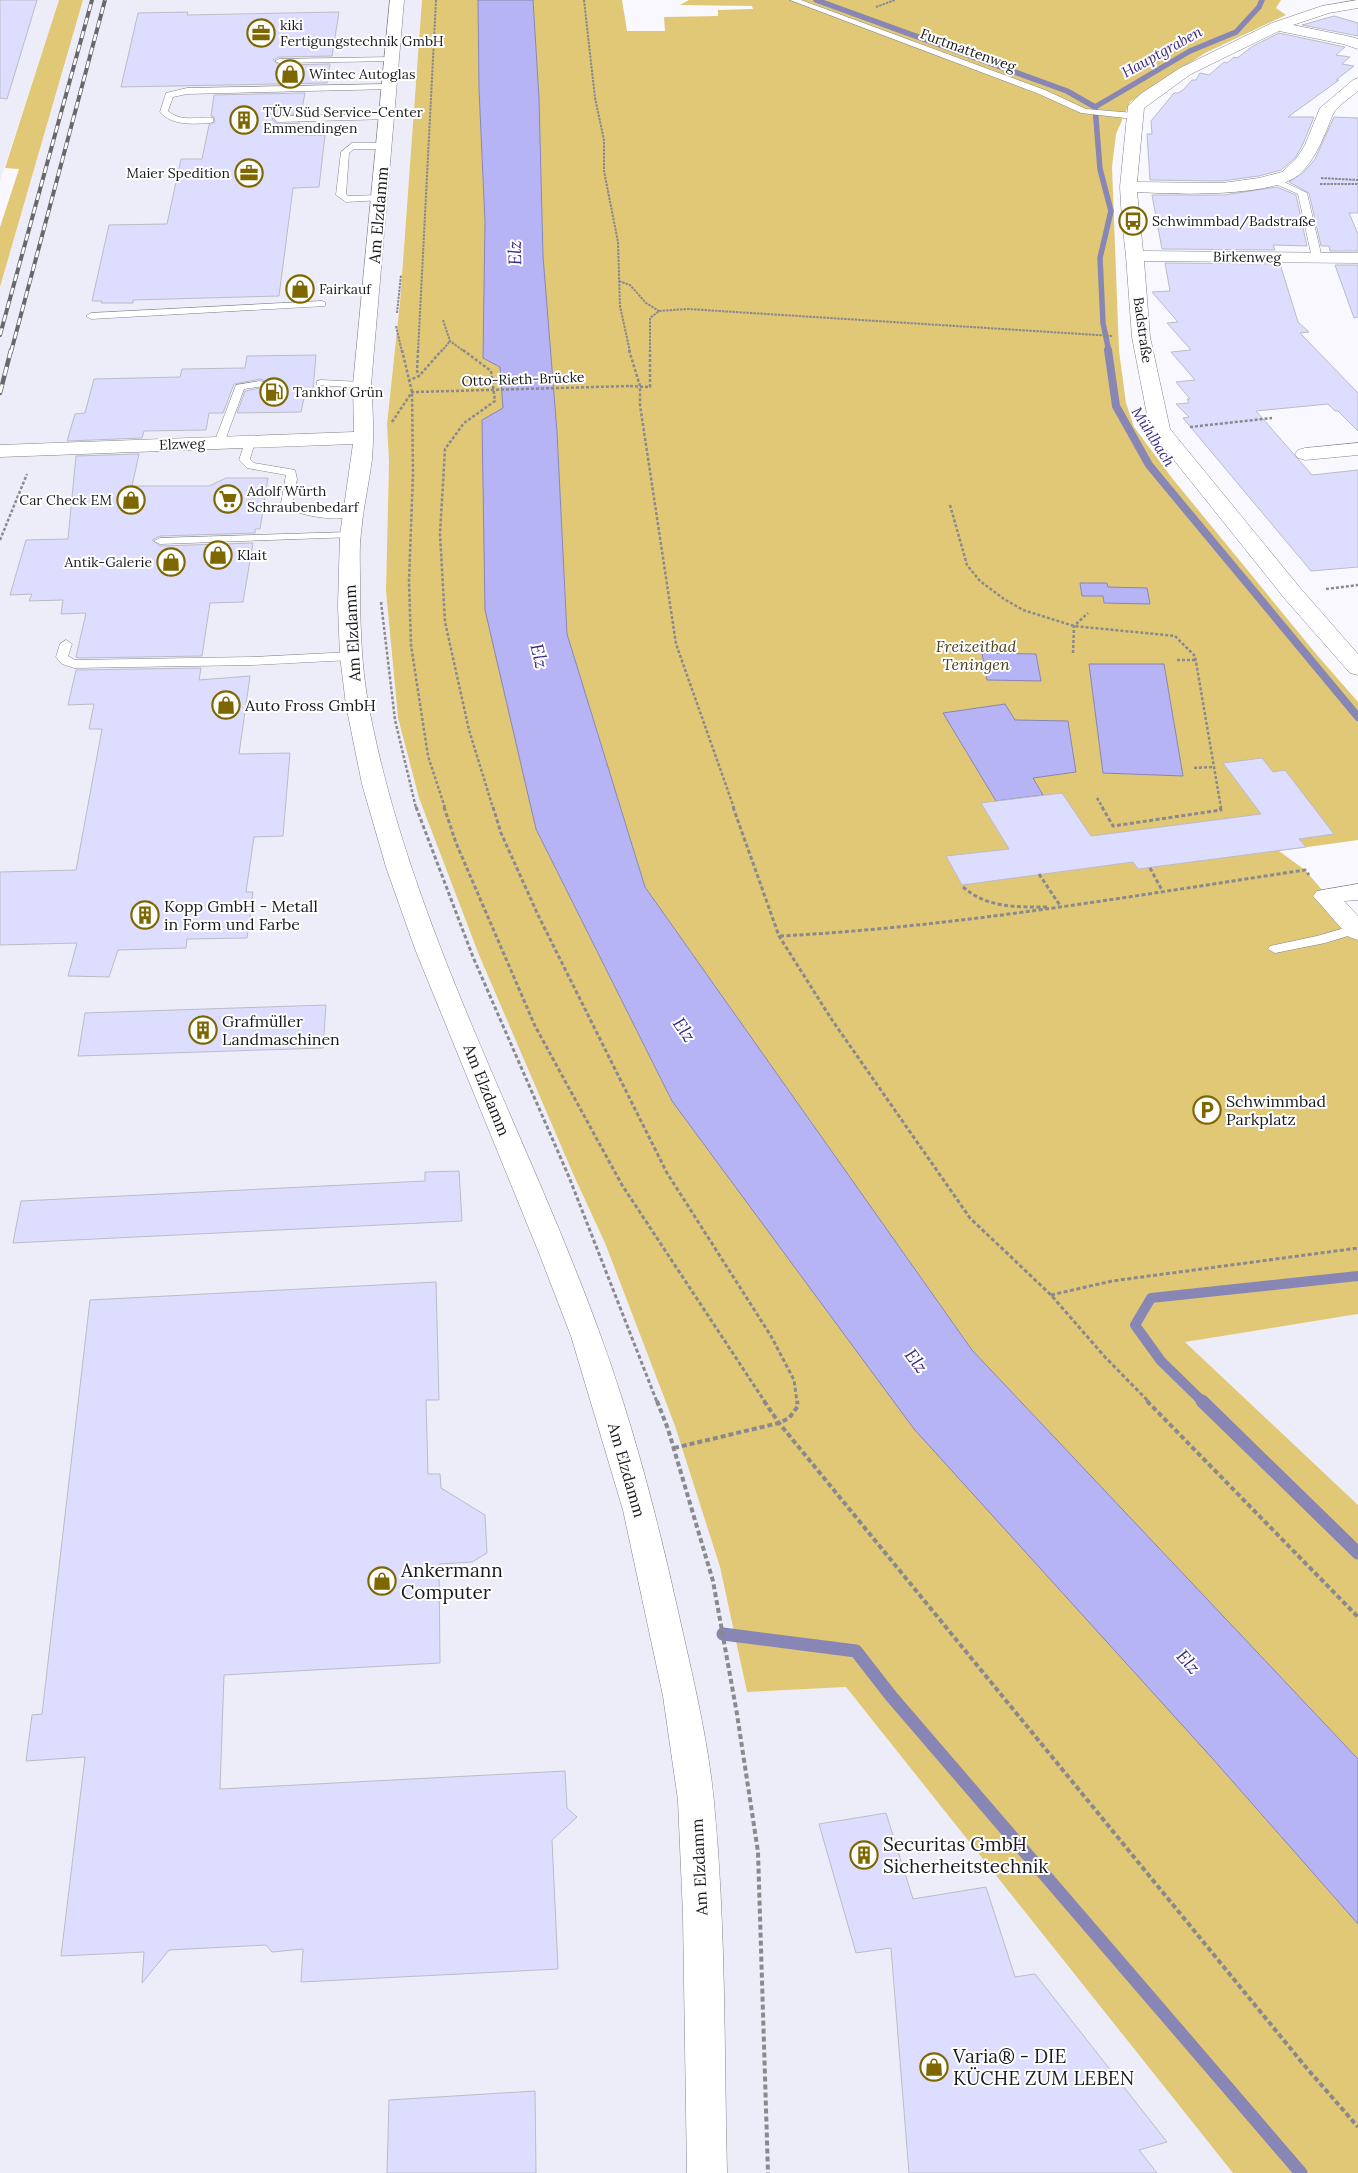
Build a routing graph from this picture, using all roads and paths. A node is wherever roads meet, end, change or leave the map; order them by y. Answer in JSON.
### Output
{"nodes":[{"id":1,"x":397,"y":0,"type":"edge"},
{"id":2,"x":436,"y":0,"type":"edge"},
{"id":3,"x":584,"y":0,"type":"edge"},
{"id":4,"x":794,"y":0,"type":"edge"},
{"id":5,"x":1358,"y":4,"type":"edge"},
{"id":6,"x":1276,"y":26,"type":"junction"},
{"id":7,"x":1358,"y":45,"type":"edge"},
{"id":8,"x":392,"y":58,"type":"junction"},
{"id":9,"x":279,"y":61,"type":"dead end"},
{"id":10,"x":1358,"y":83,"type":"edge"},
{"id":11,"x":389,"y":87,"type":"junction"},
{"id":12,"x":1126,"y":116,"type":"junction"},
{"id":13,"x":386,"y":117,"type":"junction"},
{"id":14,"x":278,"y":119,"type":"dead end"},
{"id":15,"x":210,"y":120,"type":"dead end"},
{"id":16,"x":384,"y":146,"type":"junction"},
{"id":17,"x":1290,"y":175,"type":"junction"},
{"id":18,"x":1274,"y":180,"type":"junction"},
{"id":19,"x":1358,"y":180,"type":"edge"},
{"id":20,"x":1358,"y":184,"type":"edge"},
{"id":21,"x":1128,"y":187,"type":"junction"},
{"id":22,"x":379,"y":198,"type":"junction"},
{"id":23,"x":1135,"y":256,"type":"junction"},
{"id":24,"x":1317,"y":258,"type":"junction"},
{"id":25,"x":1358,"y":258,"type":"edge"},
{"id":26,"x":402,"y":269,"type":"dead end"},
{"id":27,"x":619,"y":281,"type":"junction"},
{"id":28,"x":322,"y":304,"type":"dead end"},
{"id":29,"x":659,"y":311,"type":"junction"},
{"id":30,"x":90,"y":316,"type":"dead end"},
{"id":31,"x":369,"y":318,"type":"junction"},
{"id":32,"x":443,"y":320,"type":"dead end"},
{"id":33,"x":391,"y":323,"type":"junction"},
{"id":34,"x":1112,"y":336,"type":"dead end"},
{"id":35,"x":450,"y":342,"type":"junction"},
{"id":36,"x":419,"y":376,"type":"junction"},
{"id":37,"x":408,"y":381,"type":"junction"},
{"id":38,"x":260,"y":384,"type":"dead end"},
{"id":39,"x":321,"y":384,"type":"dead end"},
{"id":40,"x":362,"y":385,"type":"junction"},
{"id":41,"x":640,"y":386,"type":"junction"},
{"id":42,"x":414,"y":392,"type":"junction"},
{"id":43,"x":1272,"y":418,"type":"dead end"},
{"id":44,"x":1160,"y":430,"type":"junction"},
{"id":45,"x":363,"y":438,"type":"junction"},
{"id":46,"x":250,"y":442,"type":"junction"},
{"id":47,"x":220,"y":443,"type":"junction"},
{"id":48,"x":1358,"y":448,"type":"edge"},
{"id":49,"x":0,"y":451,"type":"edge"},
{"id":50,"x":23,"y":451,"type":"junction"},
{"id":51,"x":1305,"y":454,"type":"dead end"},
{"id":52,"x":950,"y":505,"type":"dead end"},
{"id":53,"x":353,"y":524,"type":"junction"},
{"id":54,"x":0,"y":540,"type":"edge"},
{"id":55,"x":160,"y":541,"type":"dead end"},
{"id":56,"x":381,"y":600,"type":"dead end"},
{"id":57,"x":1088,"y":613,"type":"dead end"},
{"id":58,"x":1074,"y":626,"type":"junction"},
{"id":59,"x":66,"y":644,"type":"dead end"},
{"id":60,"x":1073,"y":653,"type":"dead end"},
{"id":61,"x":351,"y":656,"type":"junction"},
{"id":62,"x":1177,"y":660,"type":"dead end"},
{"id":63,"x":1196,"y":660,"type":"junction"},
{"id":64,"x":1358,"y":668,"type":"edge"},
{"id":65,"x":1214,"y":767,"type":"junction"},
{"id":66,"x":1194,"y":768,"type":"dead end"},
{"id":67,"x":1097,"y":798,"type":"dead end"},
{"id":68,"x":1150,"y":868,"type":"dead end"},
{"id":69,"x":1039,"y":874,"type":"dead end"},
{"id":70,"x":963,"y":887,"type":"dead end"},
{"id":71,"x":1163,"y":892,"type":"junction"},
{"id":72,"x":1358,"y":892,"type":"edge"},
{"id":73,"x":1326,"y":896,"type":"junction"},
{"id":74,"x":1061,"y":907,"type":"junction"},
{"id":75,"x":1357,"y":931,"type":"edge"},
{"id":76,"x":779,"y":936,"type":"junction"},
{"id":77,"x":1276,"y":949,"type":"dead end"},
{"id":78,"x":1358,"y":1248,"type":"edge"},
{"id":79,"x":1050,"y":1295,"type":"junction"},
{"id":80,"x":779,"y":1423,"type":"junction"},
{"id":81,"x":674,"y":1448,"type":"junction"},
{"id":82,"x":1358,"y":1617,"type":"edge"},
{"id":83,"x":1358,"y":2127,"type":"edge"},
{"id":84,"x":707,"y":2173,"type":"edge"},
{"id":85,"x":768,"y":2173,"type":"edge"}],
"edges":[{"from":1,"to":8,"type":"street","name":"Am Elzdamm"},
{"from":2,"to":36,"type":"path"},
{"from":3,"to":27,"type":"path"},
{"from":4,"to":12,"type":"lane","name":"Furtmattenweg"},
{"from":5,"to":6,"type":"street","name":"Badstraße"},
{"from":6,"to":7,"type":"street"},
{"from":6,"to":12,"type":"street","name":"Badstraße"},
{"from":8,"to":9,"type":"lane"},
{"from":8,"to":11,"type":"street","name":"Am Elzdamm"},
{"from":10,"to":17,"type":"street"},
{"from":11,"to":13,"type":"street","name":"Am Elzdamm"},
{"from":11,"to":15,"type":"lane"},
{"from":12,"to":21,"type":"street","name":"Badstraße"},
{"from":13,"to":14,"type":"lane"},
{"from":13,"to":16,"type":"street","name":"Am Elzdamm"},
{"from":16,"to":22,"type":"street","name":"Am Elzdamm"},
{"from":16,"to":22,"type":"lane"},
{"from":17,"to":18,"type":"street"},
{"from":17,"to":19,"type":"path"},
{"from":17,"to":20,"type":"path"},
{"from":18,"to":21,"type":"street"},
{"from":18,"to":24,"type":"lane"},
{"from":21,"to":23,"type":"street","name":"Badstraße"},
{"from":22,"to":31,"type":"street","name":"Am Elzdamm"},
{"from":23,"to":24,"type":"street","name":"Birkenweg"},
{"from":23,"to":44,"type":"street","name":"Badstraße"},
{"from":24,"to":25,"type":"street","name":"Birkenweg"},
{"from":26,"to":33,"type":"path"},
{"from":27,"to":29,"type":"path"},
{"from":27,"to":41,"type":"path"},
{"from":28,"to":30,"type":"lane"},
{"from":29,"to":34,"type":"path"},
{"from":29,"to":41,"type":"path"},
{"from":31,"to":33,"type":"path"},
{"from":31,"to":40,"type":"street","name":"Am Elzdamm"},
{"from":32,"to":35,"type":"path"},
{"from":33,"to":37,"type":"path"},
{"from":35,"to":36,"type":"path"},
{"from":35,"to":80,"type":"path"},
{"from":36,"to":37,"type":"path"},
{"from":37,"to":42,"type":"path"},
{"from":38,"to":47,"type":"lane"},
{"from":39,"to":40,"type":"lane"},
{"from":40,"to":45,"type":"street","name":"Am Elzdamm"},
{"from":41,"to":42,"type":"path","name":"Otto-Rieth-Brücke","bridge":true},
{"from":41,"to":76,"type":"path"},
{"from":42,"to":80,"type":"path"},
{"from":43,"to":44,"type":"path"},
{"from":44,"to":64,"type":"street","name":"Badstraße"},
{"from":45,"to":46,"type":"street","name":"Elzweg"},
{"from":45,"to":53,"type":"street","name":"Am Elzdamm"},
{"from":46,"to":47,"type":"street","name":"Elzweg"},
{"from":46,"to":53,"type":"lane"},
{"from":47,"to":50,"type":"street","name":"Elzweg"},
{"from":48,"to":51,"type":"street"},
{"from":49,"to":50,"type":"street","name":"Elzweg"},
{"from":50,"to":54,"type":"path"},
{"from":52,"to":58,"type":"path"},
{"from":53,"to":55,"type":"lane"},
{"from":53,"to":61,"type":"street","name":"Am Elzdamm"},
{"from":56,"to":81,"type":"path"},
{"from":57,"to":58,"type":"path"},
{"from":58,"to":60,"type":"path"},
{"from":58,"to":63,"type":"path"},
{"from":59,"to":61,"type":"lane"},
{"from":61,"to":84,"type":"street","name":"Am Elzdamm"},
{"from":62,"to":63,"type":"path"},
{"from":63,"to":65,"type":"path"},
{"from":65,"to":66,"type":"path"},
{"from":65,"to":67,"type":"path"},
{"from":68,"to":71,"type":"path"},
{"from":69,"to":74,"type":"path"},
{"from":70,"to":74,"type":"path"},
{"from":71,"to":73,"type":"path"},
{"from":71,"to":74,"type":"path"},
{"from":72,"to":73,"type":"street"},
{"from":73,"to":75,"type":"street"},
{"from":74,"to":76,"type":"path"},
{"from":75,"to":77,"type":"lane"},
{"from":76,"to":79,"type":"path"},
{"from":78,"to":79,"type":"path"},
{"from":79,"to":82,"type":"path"},
{"from":80,"to":81,"type":"path"},
{"from":80,"to":83,"type":"path"},
{"from":81,"to":85,"type":"path"}]}
